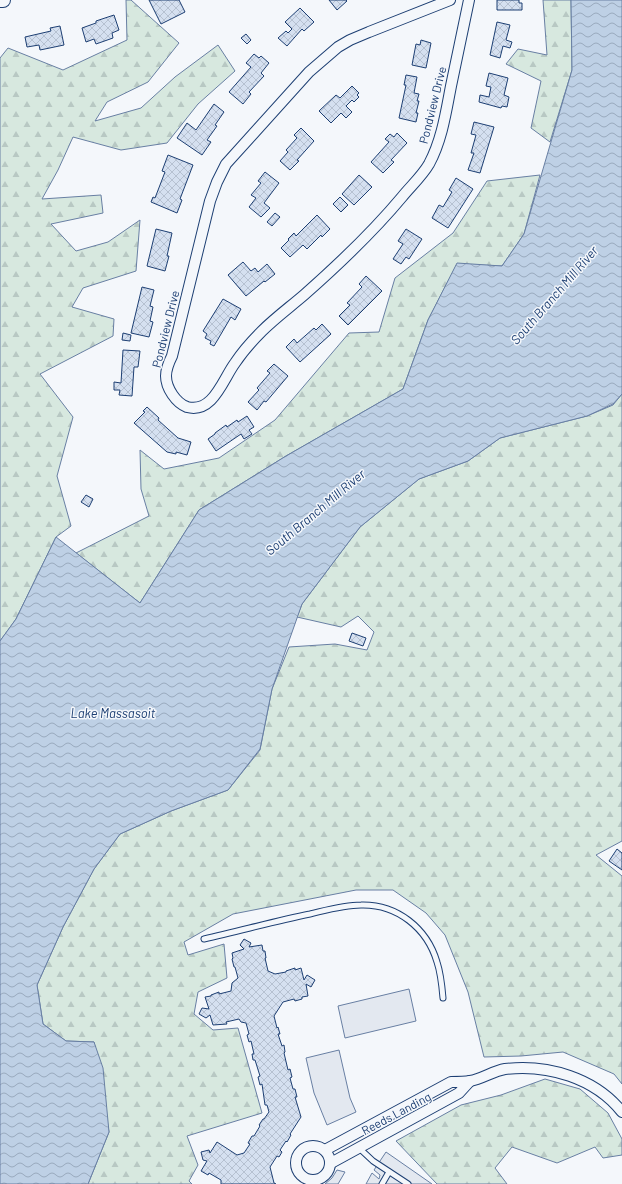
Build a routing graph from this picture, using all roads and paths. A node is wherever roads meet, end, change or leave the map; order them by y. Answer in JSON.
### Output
{"nodes":[{"id":1,"x":0,"y":0,"type":"edge"},
{"id":2,"x":3,"y":0,"type":"edge"},
{"id":3,"x":450,"y":0,"type":"edge"},
{"id":4,"x":469,"y":0,"type":"edge"},
{"id":5,"x":204,"y":939,"type":"dead end"},
{"id":6,"x":443,"y":998,"type":"dead end"},
{"id":7,"x":470,"y":1081,"type":"junction"},
{"id":8,"x":622,"y":1112,"type":"edge"},
{"id":9,"x":352,"y":1135,"type":"junction"},
{"id":10,"x":358,"y":1147,"type":"junction"},
{"id":11,"x":325,"y":1150,"type":"junction"},
{"id":12,"x":331,"y":1163,"type":"junction"},
{"id":13,"x":389,"y":1172,"type":"junction"},
{"id":14,"x":382,"y":1184,"type":"edge"},
{"id":15,"x":408,"y":1184,"type":"edge"}],
"edges":[{"from":1,"to":2,"type":"main road"},
{"from":3,"to":4,"type":"street","name":"Pondview Drive"},
{"from":5,"to":6,"type":"lane"},
{"from":7,"to":8,"type":"street","name":"Reeds Landing"},
{"from":7,"to":9,"type":"street","name":"Reeds Landing"},
{"from":7,"to":10,"type":"street","name":"Reeds Landing"},
{"from":9,"to":10,"type":"street"},
{"from":9,"to":11,"type":"street","name":"Reeds Landing"},
{"from":10,"to":12,"type":"street","name":"Reeds Landing"},
{"from":10,"to":13,"type":"lane"},
{"from":11,"to":12,"type":"street"},
{"from":11,"to":12,"type":"street","name":"Reeds Landing"},
{"from":13,"to":14,"type":"lane"},
{"from":13,"to":15,"type":"lane"}]}
